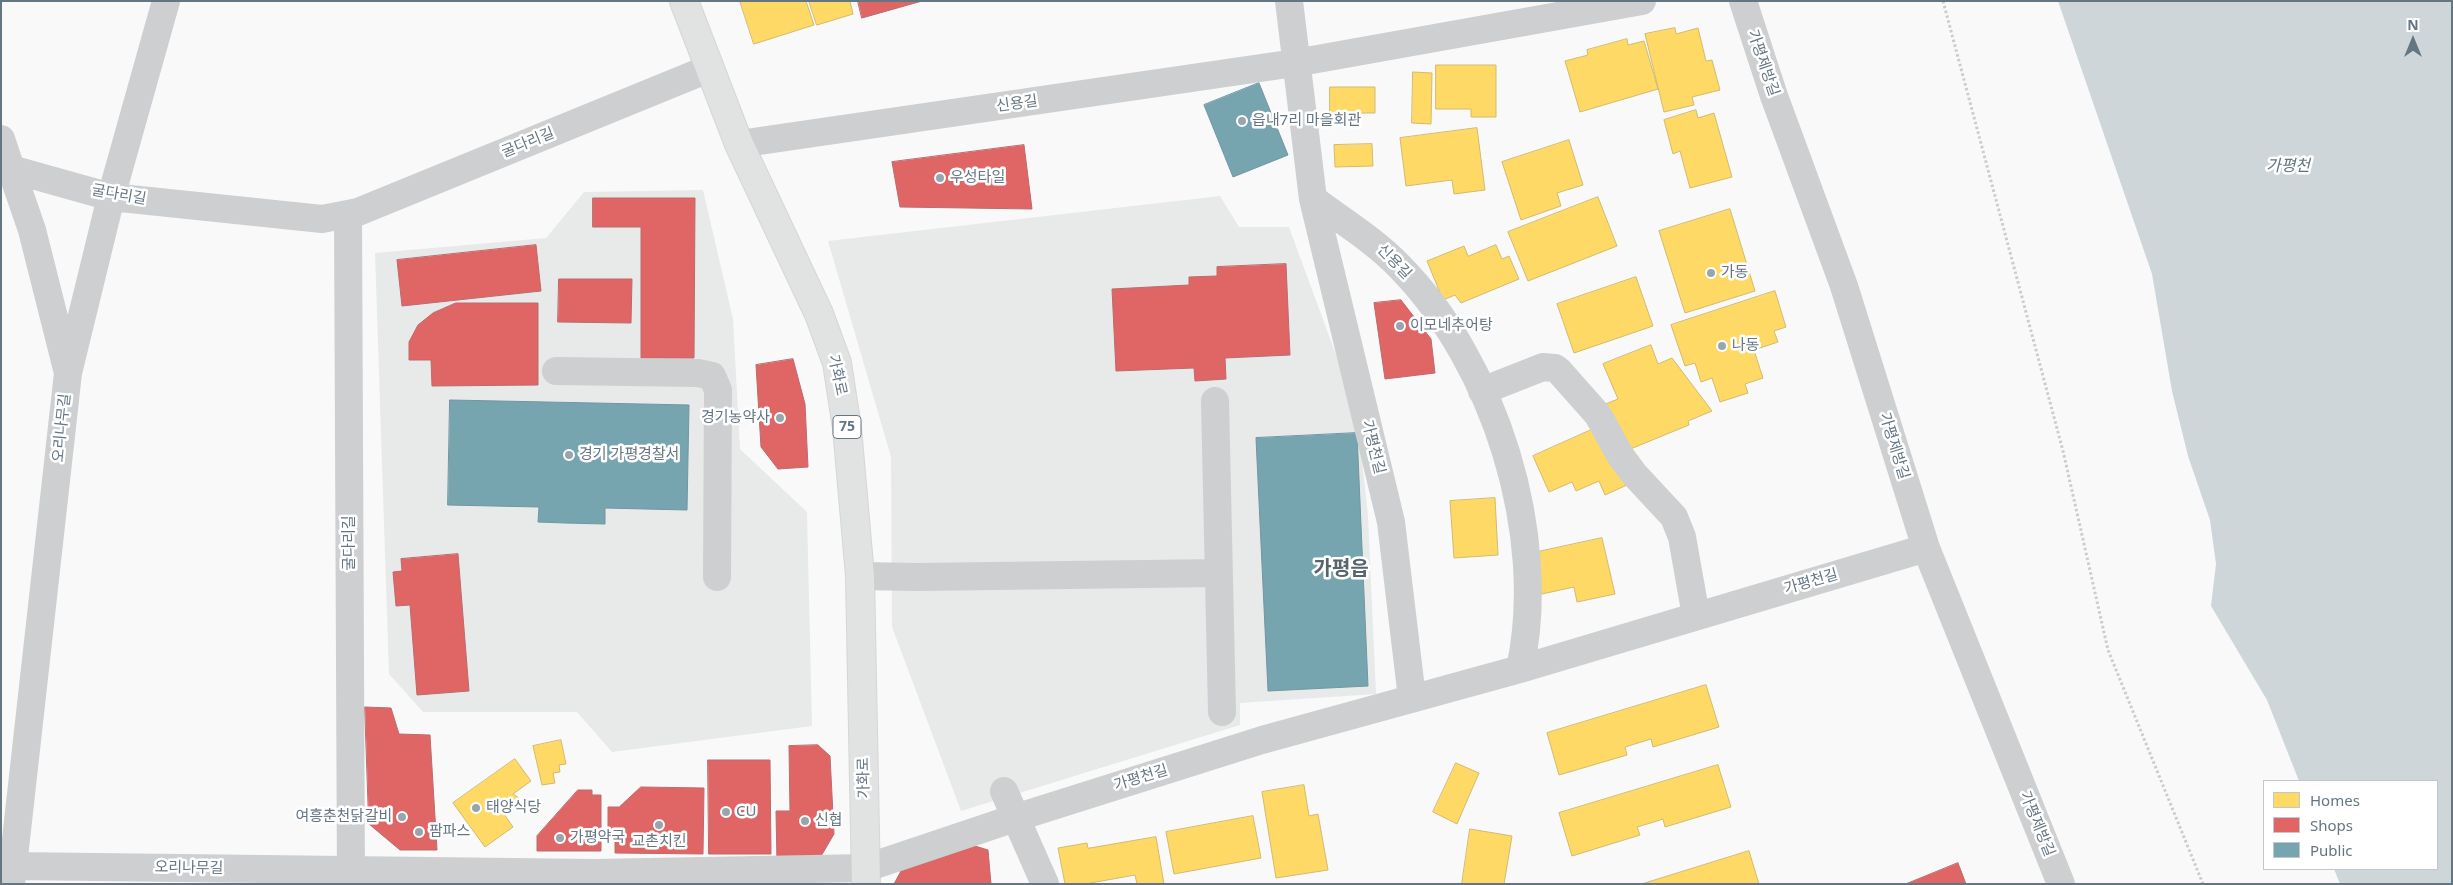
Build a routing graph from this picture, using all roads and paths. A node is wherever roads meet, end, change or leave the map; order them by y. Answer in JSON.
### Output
{"nodes":[{"id":1,"x":166,"y":1,"type":"edge"},
{"id":2,"x":684,"y":1,"type":"edge"},
{"id":3,"x":1289,"y":1,"type":"edge"},
{"id":4,"x":1642,"y":1,"type":"edge"},
{"id":5,"x":1743,"y":1,"type":"edge"},
{"id":6,"x":1942,"y":1,"type":"edge"},
{"id":7,"x":1295,"y":63,"type":"junction"},
{"id":8,"x":708,"y":69,"type":"junction"},
{"id":9,"x":1,"y":140,"type":"edge"},
{"id":10,"x":739,"y":144,"type":"junction"},
{"id":11,"x":11,"y":168,"type":"junction"},
{"id":12,"x":110,"y":197,"type":"junction"},
{"id":13,"x":1312,"y":199,"type":"junction"},
{"id":14,"x":348,"y":215,"type":"junction"},
{"id":15,"x":556,"y":371,"type":"dead end"},
{"id":16,"x":68,"y":373,"type":"junction"},
{"id":17,"x":1480,"y":388,"type":"junction"},
{"id":18,"x":1215,"y":401,"type":"dead end"},
{"id":19,"x":1926,"y":548,"type":"junction"},
{"id":20,"x":1219,"y":573,"type":"junction"},
{"id":21,"x":860,"y":576,"type":"junction"},
{"id":22,"x":717,"y":577,"type":"dead end"},
{"id":23,"x":1696,"y":616,"type":"junction"},
{"id":24,"x":1520,"y":669,"type":"junction"},
{"id":25,"x":1412,"y":698,"type":"junction"},
{"id":26,"x":1222,"y":712,"type":"dead end"},
{"id":27,"x":1004,"y":791,"type":"dead end"},
{"id":28,"x":1015,"y":818,"type":"junction"},
{"id":29,"x":12,"y":875,"type":"edge"},
{"id":30,"x":866,"y":876,"type":"edge"},
{"id":31,"x":351,"y":877,"type":"edge"},
{"id":32,"x":595,"y":878,"type":"edge"},
{"id":33,"x":1045,"y":884,"type":"edge"},
{"id":34,"x":2061,"y":884,"type":"edge"},
{"id":35,"x":2203,"y":884,"type":"edge"}],
"edges":[{"from":1,"to":12,"type":"street","name":"오리나무길"},
{"from":2,"to":8,"type":"main road","name":"가화로","number":"75"},
{"from":3,"to":7,"type":"street"},
{"from":4,"to":7,"type":"street","name":"신용길"},
{"from":5,"to":19,"type":"street","name":"가평제방길"},
{"from":6,"to":35,"type":"path"},
{"from":7,"to":10,"type":"street","name":"신용길"},
{"from":7,"to":13,"type":"street"},
{"from":8,"to":10,"type":"main road","name":"가화로","number":"75"},
{"from":8,"to":14,"type":"street","name":"굴다리길"},
{"from":9,"to":11,"type":"street"},
{"from":10,"to":21,"type":"main road","name":"가화로","number":"75"},
{"from":11,"to":12,"type":"street","name":"굴다리길"},
{"from":11,"to":16,"type":"street"},
{"from":12,"to":14,"type":"street","name":"굴다리길"},
{"from":12,"to":16,"type":"street","name":"오리나무길"},
{"from":13,"to":17,"type":"street","name":"신용길"},
{"from":13,"to":25,"type":"street","name":"가평천길"},
{"from":14,"to":31,"type":"street","name":"굴다리길"},
{"from":15,"to":22,"type":"street"},
{"from":16,"to":29,"type":"street","name":"오리나무길"},
{"from":17,"to":23,"type":"street"},
{"from":17,"to":24,"type":"street"},
{"from":18,"to":20,"type":"street"},
{"from":19,"to":23,"type":"street","name":"가평천길"},
{"from":19,"to":34,"type":"street","name":"가평제방길"},
{"from":20,"to":21,"type":"street"},
{"from":20,"to":26,"type":"street"},
{"from":21,"to":30,"type":"main road","name":"가화로","number":"75"},
{"from":23,"to":24,"type":"street","name":"가평천길"},
{"from":24,"to":25,"type":"street","name":"가평천길"},
{"from":25,"to":28,"type":"street","name":"가평천길"},
{"from":27,"to":28,"type":"street"},
{"from":28,"to":30,"type":"street","name":"가평천길"},
{"from":28,"to":33,"type":"street"},
{"from":29,"to":31,"type":"street","name":"오리나무길"},
{"from":30,"to":32,"type":"street"},
{"from":31,"to":32,"type":"street"}]}
